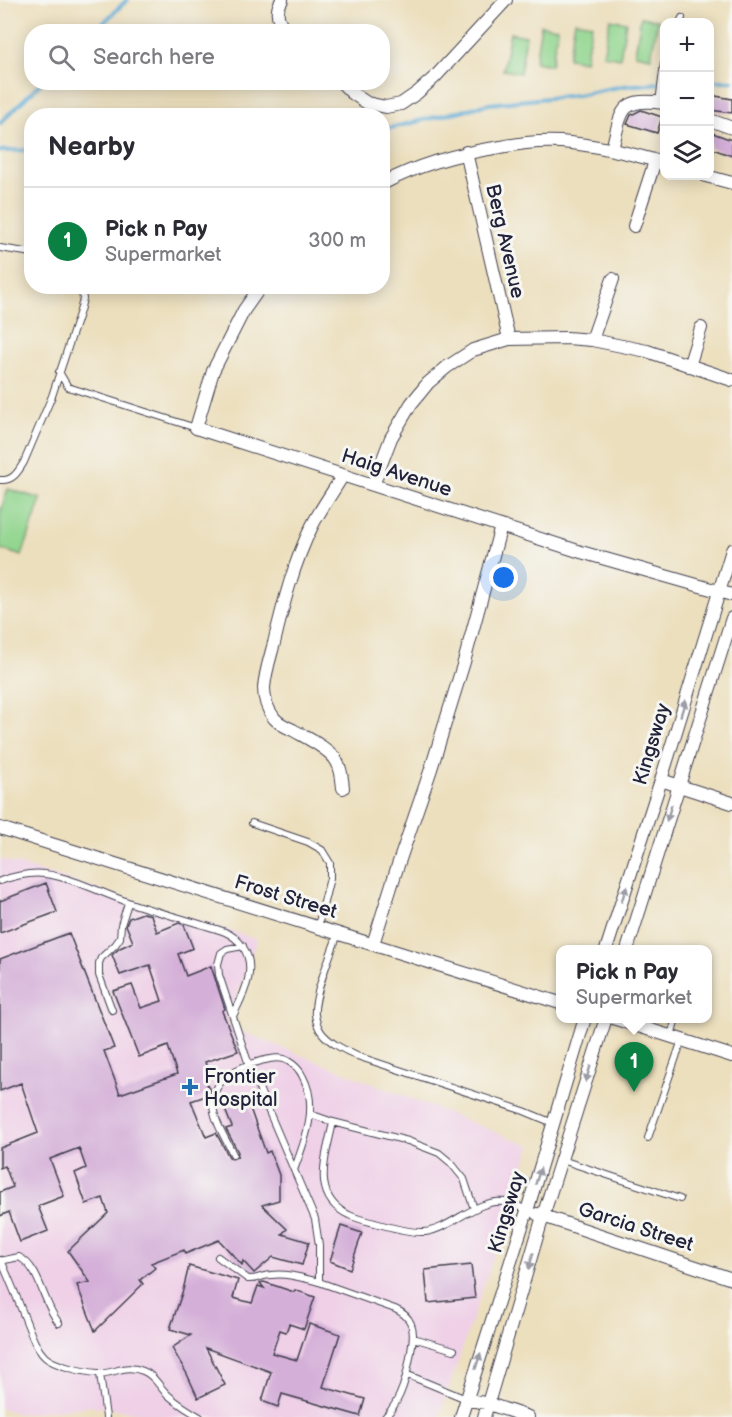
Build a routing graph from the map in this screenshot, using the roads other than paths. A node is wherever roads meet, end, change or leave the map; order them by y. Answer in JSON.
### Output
{"nodes":[{"id":1,"x":506,"y":0,"type":"edge"},
{"id":2,"x":280,"y":2,"type":"edge"},
{"id":3,"x":280,"y":24,"type":"edge"},
{"id":4,"x":349,"y":90,"type":"edge"},
{"id":5,"x":660,"y":101,"type":"edge"},
{"id":6,"x":714,"y":121,"type":"edge"},
{"id":7,"x":732,"y":128,"type":"edge"},
{"id":8,"x":612,"y":149,"type":"junction"},
{"id":9,"x":466,"y":152,"type":"junction"},
{"id":10,"x":660,"y":162,"type":"edge"},
{"id":11,"x":714,"y":178,"type":"edge"},
{"id":12,"x":390,"y":180,"type":"edge"},
{"id":13,"x":732,"y":183,"type":"edge"},
{"id":14,"x":634,"y":226,"type":"dead end"},
{"id":15,"x":0,"y":248,"type":"edge"},
{"id":16,"x":24,"y":252,"type":"edge"},
{"id":17,"x":613,"y":279,"type":"dead end"},
{"id":18,"x":82,"y":294,"type":"edge"},
{"id":19,"x":255,"y":294,"type":"edge"},
{"id":20,"x":701,"y":328,"type":"dead end"},
{"id":21,"x":509,"y":339,"type":"junction"},
{"id":22,"x":592,"y":340,"type":"junction"},
{"id":23,"x":689,"y":366,"type":"junction"},
{"id":24,"x":59,"y":372,"type":"junction"},
{"id":25,"x":732,"y":380,"type":"edge"},
{"id":26,"x":68,"y":387,"type":"junction"},
{"id":27,"x":52,"y":396,"type":"junction"},
{"id":28,"x":196,"y":428,"type":"junction"},
{"id":29,"x":343,"y":475,"type":"junction"},
{"id":30,"x":0,"y":480,"type":"edge"},
{"id":31,"x":373,"y":485,"type":"junction"},
{"id":32,"x":501,"y":526,"type":"junction"},
{"id":33,"x":732,"y":550,"type":"edge"},
{"id":34,"x":719,"y":592,"type":"junction"},
{"id":35,"x":732,"y":595,"type":"edge"},
{"id":36,"x":732,"y":618,"type":"edge"},
{"id":37,"x":661,"y":780,"type":"junction"},
{"id":38,"x":678,"y":785,"type":"junction"},
{"id":39,"x":343,"y":788,"type":"dead end"},
{"id":40,"x":732,"y":802,"type":"edge"},
{"id":41,"x":252,"y":823,"type":"dead end"},
{"id":42,"x":0,"y":828,"type":"edge"},
{"id":43,"x":0,"y":882,"type":"edge"},
{"id":44,"x":128,"y":903,"type":"junction"},
{"id":45,"x":318,"y":926,"type":"junction"},
{"id":46,"x":338,"y":933,"type":"junction"},
{"id":47,"x":373,"y":944,"type":"junction"},
{"id":48,"x":608,"y":945,"type":"edge"},
{"id":49,"x":629,"y":945,"type":"edge"},
{"id":50,"x":243,"y":946,"type":"junction"},
{"id":51,"x":556,"y":1001,"type":"edge"},
{"id":52,"x":112,"y":1010,"type":"dead end"},
{"id":53,"x":233,"y":1016,"type":"junction"},
{"id":54,"x":583,"y":1023,"type":"edge"},
{"id":55,"x":604,"y":1023,"type":"edge"},
{"id":56,"x":629,"y":1023,"type":"edge"},
{"id":57,"x":676,"y":1023,"type":"edge"},
{"id":58,"x":676,"y":1038,"type":"junction"},
{"id":59,"x":732,"y":1056,"type":"edge"},
{"id":60,"x":249,"y":1065,"type":"junction"},
{"id":61,"x":310,"y":1114,"type":"junction"},
{"id":62,"x":333,"y":1122,"type":"junction"},
{"id":63,"x":553,"y":1123,"type":"junction"},
{"id":64,"x":648,"y":1138,"type":"dead end"},
{"id":65,"x":233,"y":1154,"type":"dead end"},
{"id":66,"x":562,"y":1160,"type":"junction"},
{"id":67,"x":294,"y":1171,"type":"junction"},
{"id":68,"x":680,"y":1199,"type":"dead end"},
{"id":69,"x":474,"y":1209,"type":"junction"},
{"id":70,"x":527,"y":1211,"type":"junction"},
{"id":71,"x":543,"y":1216,"type":"junction"},
{"id":72,"x":218,"y":1257,"type":"dead end"},
{"id":73,"x":1,"y":1260,"type":"edge"},
{"id":74,"x":732,"y":1279,"type":"edge"},
{"id":75,"x":319,"y":1282,"type":"junction"},
{"id":76,"x":58,"y":1323,"type":"dead end"},
{"id":77,"x":413,"y":1338,"type":"junction"},
{"id":78,"x":454,"y":1350,"type":"dead end"},
{"id":79,"x":100,"y":1374,"type":"junction"},
{"id":80,"x":408,"y":1375,"type":"junction"},
{"id":81,"x":466,"y":1399,"type":"junction"},
{"id":82,"x":489,"y":1404,"type":"junction"},
{"id":83,"x":106,"y":1417,"type":"edge"},
{"id":84,"x":200,"y":1417,"type":"edge"},
{"id":85,"x":385,"y":1417,"type":"edge"},
{"id":86,"x":460,"y":1417,"type":"edge"},
{"id":87,"x":484,"y":1417,"type":"edge"},
{"id":88,"x":528,"y":1417,"type":"edge"}],
"edges":[{"from":1,"to":4,"type":"street"},
{"from":2,"to":3,"type":"street"},
{"from":5,"to":8,"type":"street"},
{"from":6,"to":7,"type":"street"},
{"from":8,"to":9,"type":"street"},
{"from":8,"to":10,"type":"street"},
{"from":9,"to":12,"type":"street"},
{"from":9,"to":21,"type":"street","name":"Berg Avenue"},
{"from":10,"to":14,"type":"street"},
{"from":11,"to":13,"type":"street"},
{"from":15,"to":16,"type":"lane"},
{"from":17,"to":22,"type":"street"},
{"from":18,"to":24,"type":"lane"},
{"from":19,"to":28,"type":"street"},
{"from":20,"to":23,"type":"street"},
{"from":21,"to":22,"type":"street"},
{"from":21,"to":31,"type":"street"},
{"from":22,"to":23,"type":"street"},
{"from":23,"to":25,"type":"street"},
{"from":24,"to":26,"type":"lane"},
{"from":24,"to":27,"type":"lane"},
{"from":26,"to":27,"type":"lane"},
{"from":26,"to":28,"type":"lane","name":"Haig Avenue"},
{"from":27,"to":30,"type":"lane"},
{"from":28,"to":29,"type":"street","name":"Haig Avenue"},
{"from":29,"to":31,"type":"street","name":"Haig Avenue"},
{"from":29,"to":39,"type":"street"},
{"from":31,"to":32,"type":"street","name":"Haig Avenue"},
{"from":32,"to":34,"type":"street","name":"Haig Avenue"},
{"from":32,"to":47,"type":"street"},
{"from":33,"to":34,"type":"street","name":"Kingsway"},
{"from":34,"to":35,"type":"street","name":"Haig Avenue"},
{"from":37,"to":34,"type":"street","name":"Kingsway","one_way":true},
{"from":36,"to":38,"type":"street","name":"Kingsway"},
{"from":37,"to":38,"type":"street"},
{"from":48,"to":37,"type":"street","name":"Kingsway","one_way":true},
{"from":38,"to":40,"type":"street"},
{"from":38,"to":49,"type":"street","name":"Kingsway","one_way":true},
{"from":41,"to":45,"type":"lane"},
{"from":42,"to":45,"type":"street","name":"Frost Street"},
{"from":43,"to":44,"type":"lane"},
{"from":44,"to":50,"type":"lane"},
{"from":44,"to":52,"type":"lane"},
{"from":45,"to":46,"type":"street","name":"Frost Street"},
{"from":46,"to":47,"type":"street","name":"Frost Street"},
{"from":46,"to":63,"type":"lane"},
{"from":47,"to":51,"type":"street","name":"Frost Street"},
{"from":50,"to":53,"type":"lane"},
{"from":50,"to":53,"type":"lane"},
{"from":53,"to":60,"type":"lane"},
{"from":54,"to":63,"type":"street","name":"Kingsway"},
{"from":55,"to":66,"type":"street","name":"Kingsway","one_way":true},
{"from":56,"to":58,"type":"street"},
{"from":57,"to":58,"type":"lane"},
{"from":58,"to":59,"type":"street"},
{"from":58,"to":64,"type":"lane"},
{"from":60,"to":61,"type":"lane"},
{"from":60,"to":65,"type":"lane"},
{"from":60,"to":67,"type":"lane"},
{"from":61,"to":62,"type":"lane"},
{"from":61,"to":67,"type":"lane"},
{"from":62,"to":69,"type":"lane"},
{"from":62,"to":69,"type":"lane"},
{"from":70,"to":63,"type":"street","name":"Kingsway","one_way":true},
{"from":66,"to":68,"type":"lane"},
{"from":66,"to":71,"type":"street","name":"Kingsway"},
{"from":67,"to":75,"type":"lane"},
{"from":69,"to":70,"type":"lane"},
{"from":70,"to":71,"type":"street","name":"Garcia Street"},
{"from":81,"to":70,"type":"street","name":"Kingsway","one_way":true},
{"from":71,"to":74,"type":"street","name":"Garcia Street"},
{"from":71,"to":82,"type":"street","name":"Kingsway","one_way":true},
{"from":72,"to":75,"type":"lane"},
{"from":73,"to":76,"type":"lane"},
{"from":73,"to":79,"type":"lane"},
{"from":75,"to":77,"type":"lane"},
{"from":77,"to":78,"type":"lane"},
{"from":77,"to":80,"type":"lane"},
{"from":79,"to":83,"type":"lane"},
{"from":79,"to":84,"type":"lane"},
{"from":80,"to":81,"type":"lane"},
{"from":80,"to":85,"type":"lane"},
{"from":81,"to":82,"type":"street"},
{"from":81,"to":86,"type":"street","name":"Kingsway"},
{"from":82,"to":87,"type":"street","name":"Kingsway"},
{"from":82,"to":88,"type":"street"}]}
